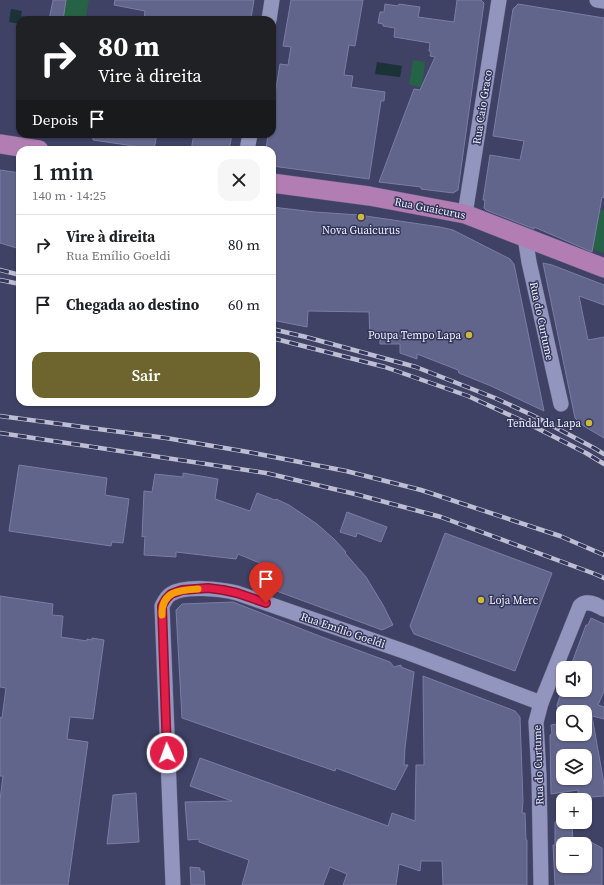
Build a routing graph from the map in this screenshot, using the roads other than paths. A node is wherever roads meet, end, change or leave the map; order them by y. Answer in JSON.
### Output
{"nodes":[{"id":1,"x":272,"y":0,"type":"edge"},
{"id":2,"x":498,"y":0,"type":"edge"},
{"id":3,"x":597,"y":0,"type":"edge"},
{"id":4,"x":604,"y":1,"type":"edge"},
{"id":5,"x":270,"y":16,"type":"edge"},
{"id":6,"x":0,"y":144,"type":"edge"},
{"id":7,"x":16,"y":146,"type":"edge"},
{"id":8,"x":276,"y":184,"type":"edge"},
{"id":9,"x":464,"y":214,"type":"junction"},
{"id":10,"x":525,"y":237,"type":"junction"},
{"id":11,"x":604,"y":268,"type":"edge"},
{"id":12,"x":561,"y":404,"type":"dead end"},
{"id":13,"x":604,"y":609,"type":"edge"},
{"id":14,"x":541,"y":703,"type":"junction"},
{"id":15,"x":173,"y":885,"type":"edge"},
{"id":16,"x":542,"y":885,"type":"edge"}],
"edges":[{"from":1,"to":5,"type":"street"},
{"from":2,"to":9,"type":"street","name":"Rua Caio Graco"},
{"from":3,"to":4,"type":"street"},
{"from":6,"to":7,"type":"main road"},
{"from":8,"to":9,"type":"main road","name":"Rua Guaicurus"},
{"from":9,"to":10,"type":"main road","name":"Rua Guaicurus"},
{"from":10,"to":11,"type":"main road","name":"Rua Guaicurus"},
{"from":10,"to":12,"type":"street","name":"Rua do Curtume"},
{"from":13,"to":14,"type":"street","name":"Rua do Curtume"},
{"from":14,"to":15,"type":"street","name":"Rua Emílio Goeldi"},
{"from":14,"to":16,"type":"street","name":"Rua do Curtume"}]}
